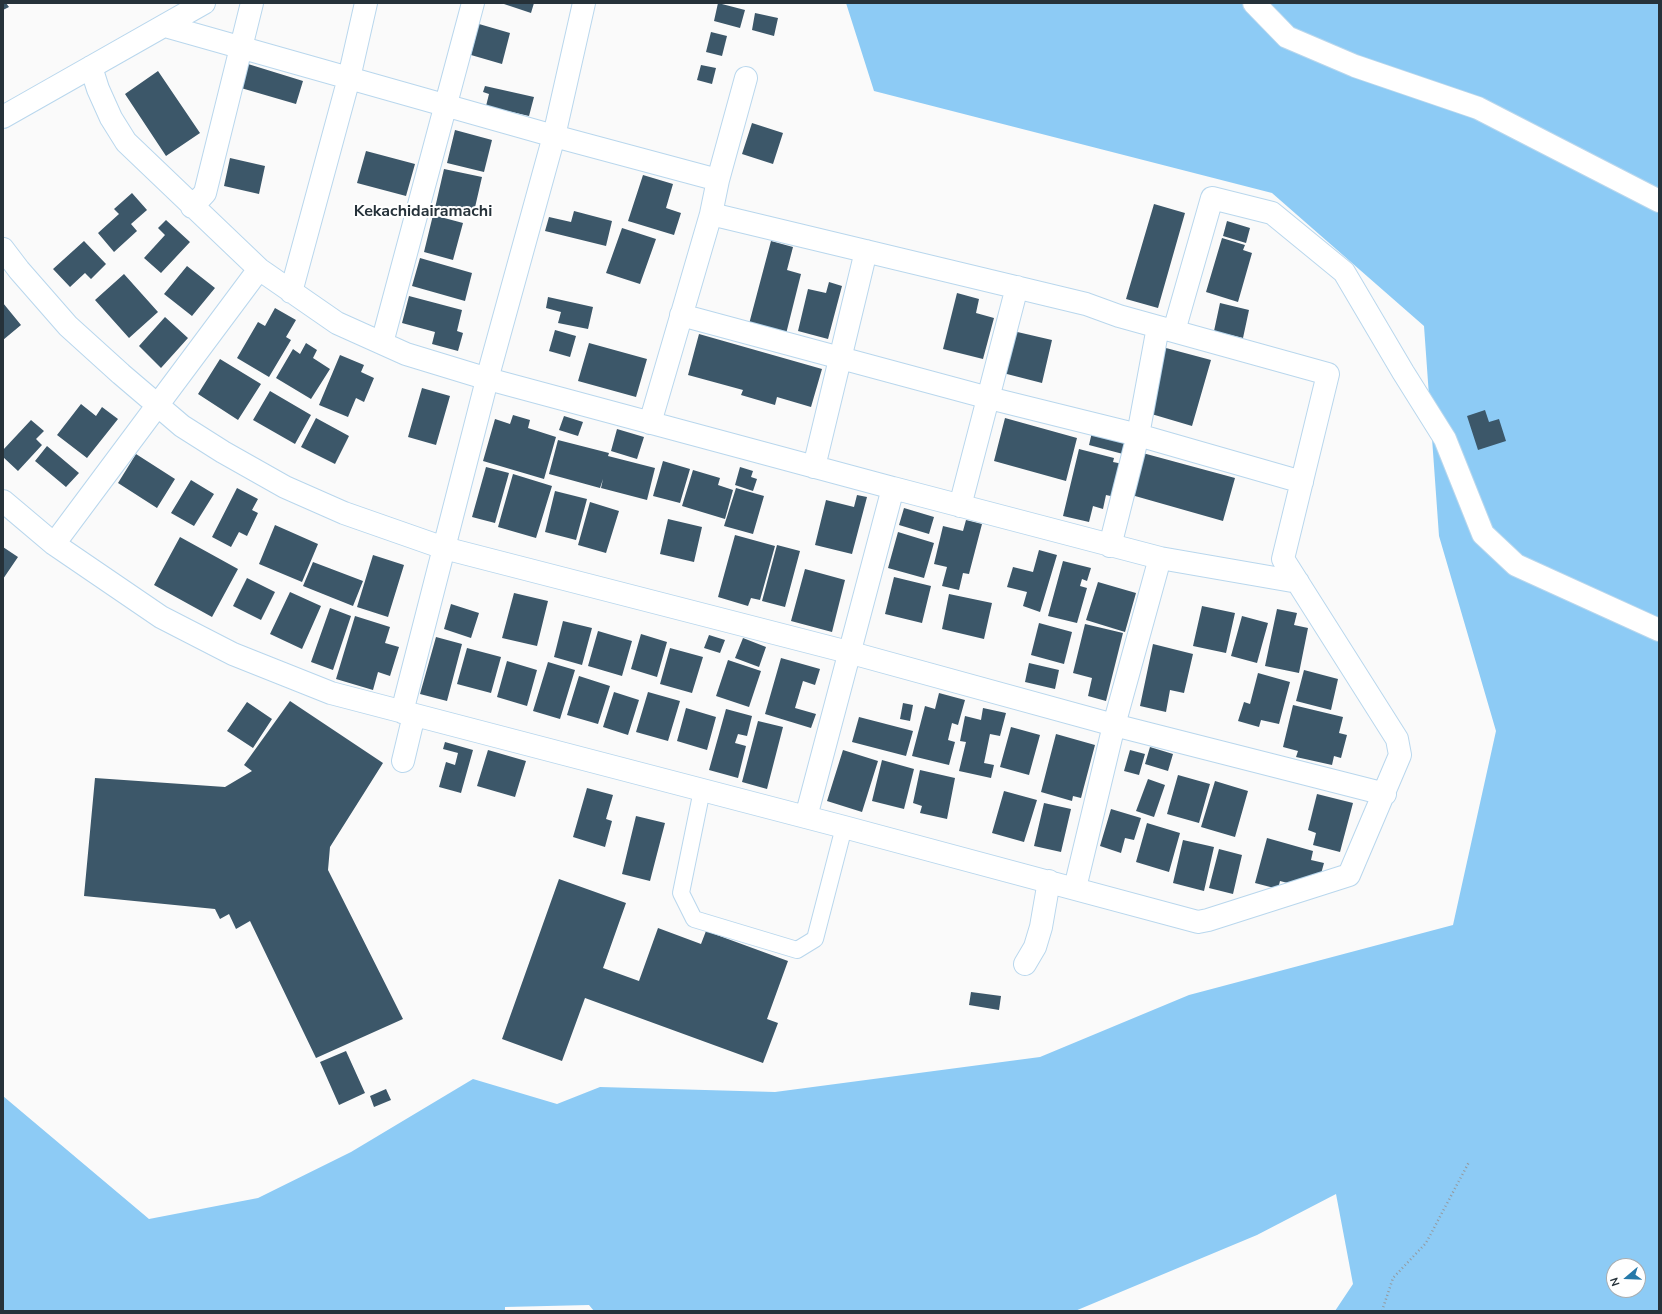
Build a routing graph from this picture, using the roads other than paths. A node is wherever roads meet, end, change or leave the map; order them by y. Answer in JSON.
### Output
{"nodes":[{"id":1,"x":204,"y":3,"type":"edge"},
{"id":2,"x":252,"y":3,"type":"edge"},
{"id":3,"x":366,"y":3,"type":"edge"},
{"id":4,"x":473,"y":3,"type":"edge"},
{"id":5,"x":584,"y":3,"type":"edge"},
{"id":6,"x":1254,"y":3,"type":"edge"},
{"id":7,"x":165,"y":26,"type":"junction"},
{"id":8,"x":241,"y":47,"type":"junction"},
{"id":9,"x":91,"y":67,"type":"junction"},
{"id":10,"x":349,"y":78,"type":"junction"},
{"id":11,"x":746,"y":78,"type":"dead end"},
{"id":12,"x":445,"y":105,"type":"junction"},
{"id":13,"x":3,"y":117,"type":"edge"},
{"id":14,"x":554,"y":136,"type":"junction"},
{"id":15,"x":718,"y":180,"type":"junction"},
{"id":16,"x":1659,"y":200,"type":"edge"},
{"id":17,"x":192,"y":207,"type":"junction"},
{"id":18,"x":711,"y":214,"type":"junction"},
{"id":19,"x":3,"y":249,"type":"edge"},
{"id":20,"x":866,"y":251,"type":"junction"},
{"id":21,"x":259,"y":269,"type":"junction"},
{"id":22,"x":1017,"y":287,"type":"junction"},
{"id":23,"x":291,"y":292,"type":"junction"},
{"id":24,"x":681,"y":315,"type":"junction"},
{"id":25,"x":1166,"y":329,"type":"junction"},
{"id":26,"x":382,"y":343,"type":"junction"},
{"id":27,"x":839,"y":358,"type":"junction"},
{"id":28,"x":488,"y":379,"type":"junction"},
{"id":29,"x":989,"y":398,"type":"junction"},
{"id":30,"x":157,"y":404,"type":"junction"},
{"id":31,"x":650,"y":423,"type":"junction"},
{"id":32,"x":1138,"y":435,"type":"junction"},
{"id":33,"x":814,"y":467,"type":"junction"},
{"id":34,"x":1302,"y":482,"type":"junction"},
{"id":35,"x":893,"y":488,"type":"junction"},
{"id":36,"x":3,"y":501,"type":"edge"},
{"id":37,"x":960,"y":506,"type":"junction"},
{"id":38,"x":54,"y":544,"type":"junction"},
{"id":39,"x":1110,"y":546,"type":"junction"},
{"id":40,"x":444,"y":548,"type":"junction"},
{"id":41,"x":1160,"y":558,"type":"junction"},
{"id":42,"x":1298,"y":582,"type":"junction"},
{"id":43,"x":1659,"y":630,"type":"edge"},
{"id":44,"x":848,"y":652,"type":"junction"},
{"id":45,"x":408,"y":714,"type":"junction"},
{"id":46,"x":1114,"y":725,"type":"junction"},
{"id":47,"x":403,"y":761,"type":"dead end"},
{"id":48,"x":702,"y":790,"type":"junction"},
{"id":49,"x":1385,"y":794,"type":"junction"},
{"id":50,"x":806,"y":817,"type":"junction"},
{"id":51,"x":844,"y":827,"type":"junction"},
{"id":52,"x":1049,"y":881,"type":"junction"},
{"id":53,"x":1075,"y":888,"type":"junction"},
{"id":54,"x":1025,"y":964,"type":"dead end"}],
"edges":[{"from":1,"to":7,"type":"street"},
{"from":2,"to":8,"type":"street"},
{"from":3,"to":10,"type":"street"},
{"from":4,"to":12,"type":"street"},
{"from":5,"to":14,"type":"street"},
{"from":6,"to":16,"type":"street"},
{"from":7,"to":8,"type":"street"},
{"from":7,"to":9,"type":"street"},
{"from":8,"to":10,"type":"street"},
{"from":8,"to":17,"type":"street"},
{"from":9,"to":13,"type":"street"},
{"from":9,"to":17,"type":"street"},
{"from":10,"to":12,"type":"street"},
{"from":10,"to":23,"type":"street"},
{"from":11,"to":15,"type":"street"},
{"from":12,"to":14,"type":"street"},
{"from":12,"to":26,"type":"street"},
{"from":14,"to":15,"type":"street"},
{"from":14,"to":28,"type":"street"},
{"from":15,"to":18,"type":"street"},
{"from":17,"to":21,"type":"street"},
{"from":18,"to":20,"type":"street"},
{"from":18,"to":24,"type":"street"},
{"from":19,"to":30,"type":"street"},
{"from":20,"to":22,"type":"street"},
{"from":20,"to":27,"type":"street"},
{"from":21,"to":23,"type":"street"},
{"from":21,"to":30,"type":"street"},
{"from":22,"to":25,"type":"street"},
{"from":22,"to":29,"type":"street"},
{"from":23,"to":26,"type":"street"},
{"from":24,"to":27,"type":"street"},
{"from":24,"to":31,"type":"street"},
{"from":25,"to":32,"type":"street"},
{"from":25,"to":34,"type":"street"},
{"from":25,"to":43,"type":"street"},
{"from":26,"to":28,"type":"street"},
{"from":27,"to":29,"type":"street"},
{"from":27,"to":33,"type":"street"},
{"from":28,"to":31,"type":"street"},
{"from":28,"to":40,"type":"street"},
{"from":29,"to":32,"type":"street"},
{"from":29,"to":37,"type":"street"},
{"from":30,"to":38,"type":"street"},
{"from":30,"to":40,"type":"street"},
{"from":31,"to":33,"type":"street"},
{"from":32,"to":34,"type":"street"},
{"from":32,"to":39,"type":"street"},
{"from":33,"to":35,"type":"street"},
{"from":34,"to":42,"type":"street"},
{"from":35,"to":37,"type":"street"},
{"from":35,"to":44,"type":"street"},
{"from":36,"to":38,"type":"street"},
{"from":37,"to":39,"type":"street"},
{"from":38,"to":45,"type":"street"},
{"from":39,"to":41,"type":"street"},
{"from":40,"to":44,"type":"street"},
{"from":40,"to":45,"type":"street"},
{"from":41,"to":42,"type":"street"},
{"from":41,"to":46,"type":"street"},
{"from":42,"to":49,"type":"street"},
{"from":44,"to":46,"type":"street"},
{"from":44,"to":50,"type":"street"},
{"from":45,"to":47,"type":"street"},
{"from":45,"to":48,"type":"street"},
{"from":46,"to":49,"type":"street"},
{"from":46,"to":53,"type":"street"},
{"from":48,"to":50,"type":"street"},
{"from":48,"to":51,"type":"lane"},
{"from":49,"to":53,"type":"street"},
{"from":50,"to":51,"type":"street"},
{"from":51,"to":52,"type":"street"},
{"from":52,"to":53,"type":"street"},
{"from":52,"to":54,"type":"street"}]}
